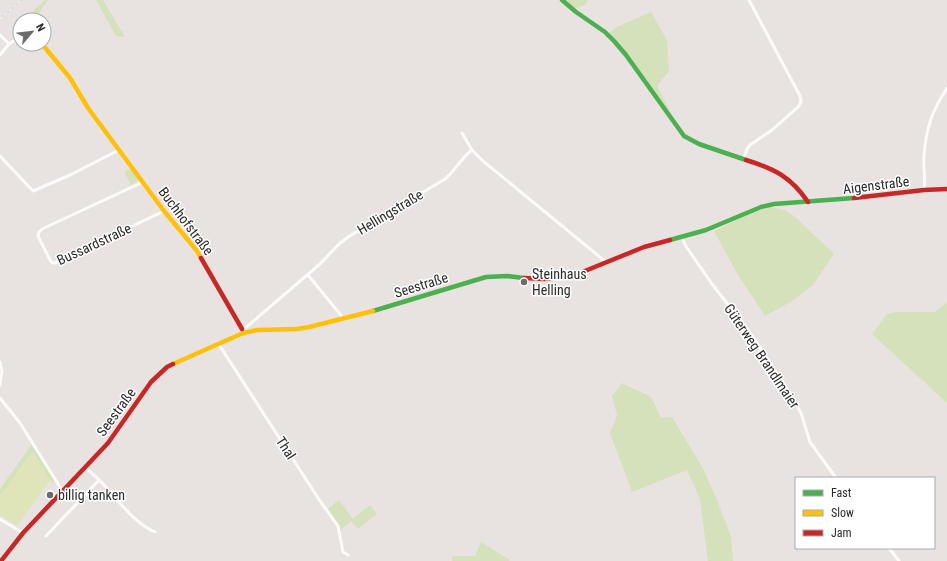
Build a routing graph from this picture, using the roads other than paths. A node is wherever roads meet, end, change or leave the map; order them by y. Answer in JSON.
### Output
{"nodes":[{"id":1,"x":562,"y":0,"type":"edge"},
{"id":2,"x":748,"y":0,"type":"edge"},
{"id":3,"x":0,"y":35,"type":"edge"},
{"id":4,"x":12,"y":42,"type":"edge"},
{"id":5,"x":9,"y":44,"type":"junction"},
{"id":6,"x":49,"y":52,"type":"edge"},
{"id":7,"x":0,"y":55,"type":"edge"},
{"id":8,"x":947,"y":88,"type":"edge"},
{"id":9,"x":462,"y":133,"type":"dead end"},
{"id":10,"x":119,"y":150,"type":"junction"},
{"id":11,"x":472,"y":150,"type":"junction"},
{"id":12,"x":0,"y":156,"type":"edge"},
{"id":13,"x":744,"y":158,"type":"junction"},
{"id":14,"x":143,"y":182,"type":"junction"},
{"id":15,"x":947,"y":189,"type":"edge"},
{"id":16,"x":924,"y":190,"type":"junction"},
{"id":17,"x":808,"y":202,"type":"junction"},
{"id":18,"x":164,"y":211,"type":"junction"},
{"id":19,"x":682,"y":237,"type":"junction"},
{"id":20,"x":606,"y":262,"type":"junction"},
{"id":21,"x":308,"y":275,"type":"junction"},
{"id":22,"x":344,"y":318,"type":"junction"},
{"id":23,"x":243,"y":331,"type":"junction"},
{"id":24,"x":218,"y":343,"type":"junction"},
{"id":25,"x":0,"y":362,"type":"edge"},
{"id":26,"x":0,"y":385,"type":"edge"},
{"id":27,"x":0,"y":398,"type":"edge"},
{"id":28,"x":85,"y":467,"type":"junction"},
{"id":29,"x":835,"y":477,"type":"edge"},
{"id":30,"x":99,"y":480,"type":"junction"},
{"id":31,"x":63,"y":492,"type":"junction"},
{"id":32,"x":0,"y":519,"type":"edge"},
{"id":33,"x":155,"y":532,"type":"dead end"},
{"id":34,"x":23,"y":533,"type":"junction"},
{"id":35,"x":46,"y":536,"type":"dead end"},
{"id":36,"x":890,"y":549,"type":"edge"},
{"id":37,"x":348,"y":555,"type":"dead end"},
{"id":38,"x":1,"y":561,"type":"edge"},
{"id":39,"x":899,"y":561,"type":"edge"}],
"edges":[{"from":1,"to":13,"type":"street"},
{"from":2,"to":13,"type":"street"},
{"from":3,"to":5,"type":"street"},
{"from":4,"to":5,"type":"street"},
{"from":5,"to":7,"type":"street"},
{"from":6,"to":10,"type":"street","name":"Buchhofstraße"},
{"from":8,"to":16,"type":"street"},
{"from":9,"to":11,"type":"street"},
{"from":10,"to":12,"type":"street"},
{"from":10,"to":14,"type":"street","name":"Buchhofstraße"},
{"from":11,"to":20,"type":"street"},
{"from":11,"to":21,"type":"street","name":"Hellingstraße"},
{"from":13,"to":17,"type":"street"},
{"from":14,"to":18,"type":"street","name":"Buchhofstraße"},
{"from":14,"to":18,"type":"street","name":"Bussardstraße"},
{"from":15,"to":16,"type":"street","name":"Aigenstraße"},
{"from":16,"to":17,"type":"street","name":"Aigenstraße"},
{"from":17,"to":19,"type":"street","name":"Seestraße"},
{"from":18,"to":23,"type":"street","name":"Buchhofstraße"},
{"from":19,"to":20,"type":"street","name":"Seestraße"},
{"from":19,"to":29,"type":"street","name":"Güterweg Brandlmaier"},
{"from":20,"to":22,"type":"street","name":"Seestraße"},
{"from":21,"to":22,"type":"street"},
{"from":21,"to":23,"type":"street","name":"Hellingstraße"},
{"from":22,"to":23,"type":"street","name":"Seestraße"},
{"from":23,"to":24,"type":"street","name":"Seestraße"},
{"from":24,"to":28,"type":"street","name":"Seestraße"},
{"from":24,"to":37,"type":"street","name":"Thal"},
{"from":25,"to":26,"type":"street"},
{"from":27,"to":31,"type":"street"},
{"from":28,"to":30,"type":"street"},
{"from":28,"to":31,"type":"street","name":"Seestraße"},
{"from":30,"to":33,"type":"street"},
{"from":30,"to":35,"type":"street"},
{"from":31,"to":34,"type":"street","name":"Seestraße"},
{"from":32,"to":34,"type":"street"},
{"from":34,"to":38,"type":"street","name":"Seestraße"},
{"from":36,"to":39,"type":"street"}]}
